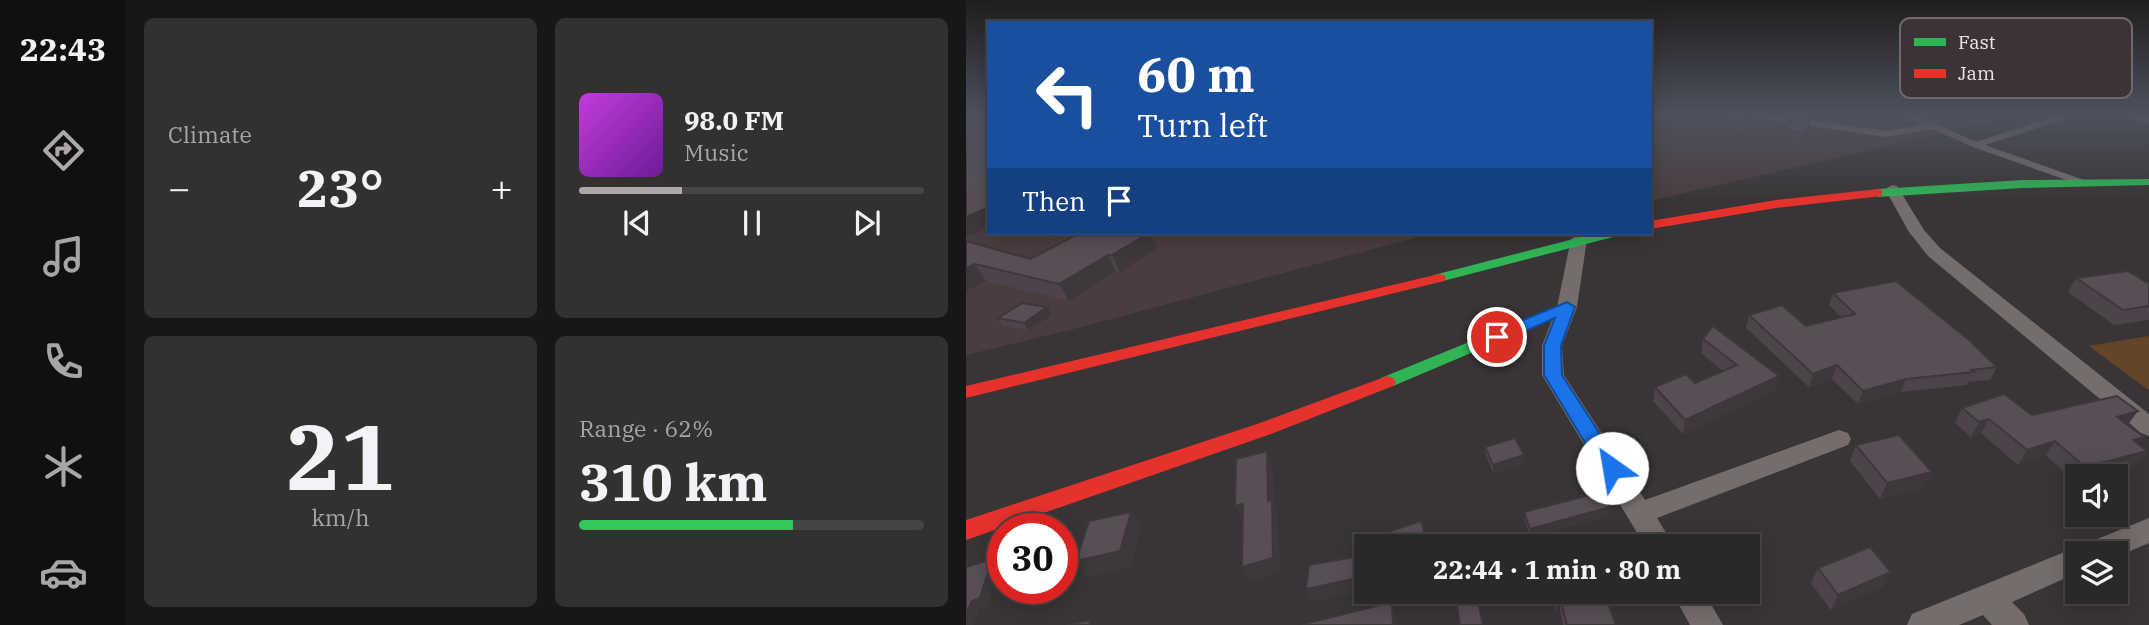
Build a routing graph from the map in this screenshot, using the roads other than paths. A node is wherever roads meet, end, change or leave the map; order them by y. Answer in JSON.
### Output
{"nodes":[{"id":1,"x":1972,"y":143,"type":"edge"},
{"id":2,"x":1982,"y":143,"type":"edge"},
{"id":3,"x":1976,"y":145,"type":"junction"},
{"id":4,"x":2081,"y":182,"type":"junction"},
{"id":5,"x":2149,"y":182,"type":"edge"},
{"id":6,"x":1892,"y":189,"type":"junction"},
{"id":7,"x":1652,"y":225,"type":"edge"},
{"id":8,"x":1601,"y":235,"type":"edge"},
{"id":9,"x":1579,"y":239,"type":"junction"},
{"id":10,"x":1567,"y":307,"type":"junction"},
{"id":11,"x":966,"y":392,"type":"edge"},
{"id":12,"x":2149,"y":428,"type":"edge"},
{"id":13,"x":1839,"y":439,"type":"dead end"},
{"id":14,"x":1640,"y":513,"type":"junction"},
{"id":15,"x":966,"y":530,"type":"edge"},
{"id":16,"x":2149,"y":530,"type":"edge"},
{"id":17,"x":1653,"y":534,"type":"edge"},
{"id":18,"x":2123,"y":541,"type":"edge"},
{"id":19,"x":2065,"y":565,"type":"edge"},
{"id":20,"x":1988,"y":598,"type":"junction"},
{"id":21,"x":1694,"y":604,"type":"edge"},
{"id":22,"x":1707,"y":625,"type":"edge"},
{"id":23,"x":1923,"y":625,"type":"edge"},
{"id":24,"x":2013,"y":625,"type":"edge"}],
"edges":[{"from":1,"to":3,"type":"lane"},
{"from":2,"to":3,"type":"lane"},
{"from":3,"to":4,"type":"lane"},
{"from":4,"to":5,"type":"street"},
{"from":4,"to":6,"type":"street"},
{"from":6,"to":7,"type":"street"},
{"from":6,"to":12,"type":"street"},
{"from":8,"to":9,"type":"street"},
{"from":9,"to":10,"type":"street"},
{"from":9,"to":11,"type":"street"},
{"from":10,"to":14,"type":"street"},
{"from":10,"to":15,"type":"street"},
{"from":13,"to":14,"type":"street"},
{"from":14,"to":17,"type":"street"},
{"from":16,"to":18,"type":"street"},
{"from":19,"to":20,"type":"street"},
{"from":20,"to":23,"type":"street"},
{"from":20,"to":24,"type":"street"},
{"from":21,"to":22,"type":"street"}]}
